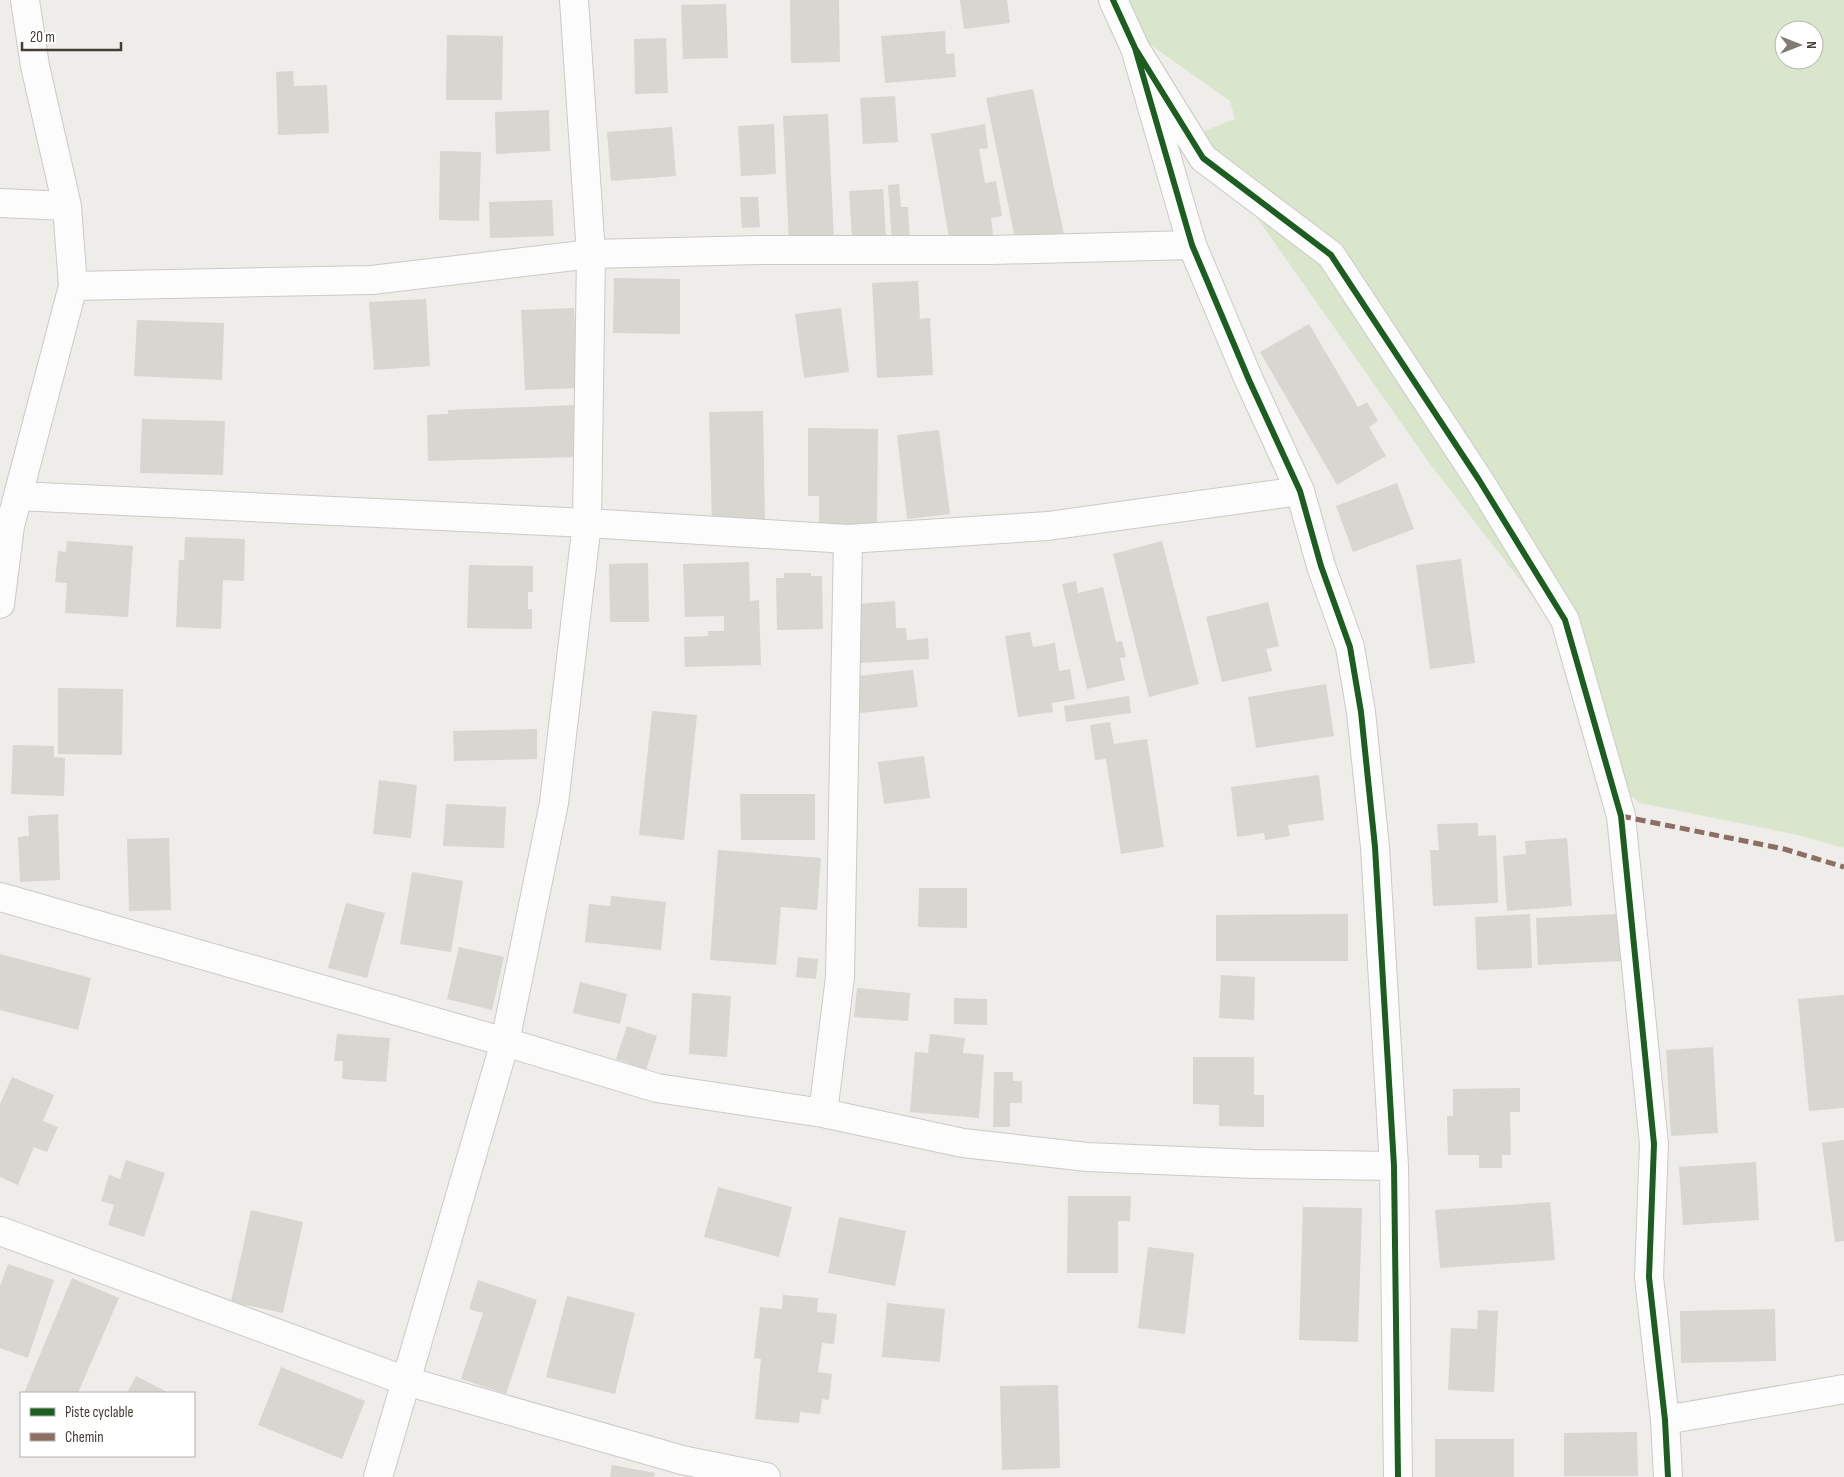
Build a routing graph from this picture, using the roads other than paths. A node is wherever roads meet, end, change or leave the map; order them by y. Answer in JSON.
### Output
{"nodes":[{"id":1,"x":25,"y":0,"type":"edge"},
{"id":2,"x":574,"y":0,"type":"edge"},
{"id":3,"x":1113,"y":0,"type":"edge"},
{"id":4,"x":1135,"y":48,"type":"junction"},
{"id":5,"x":0,"y":203,"type":"edge"},
{"id":6,"x":67,"y":206,"type":"junction"},
{"id":7,"x":1192,"y":245,"type":"junction"},
{"id":8,"x":591,"y":254,"type":"junction"},
{"id":9,"x":73,"y":286,"type":"junction"},
{"id":10,"x":1300,"y":491,"type":"junction"},
{"id":11,"x":18,"y":496,"type":"junction"},
{"id":12,"x":587,"y":523,"type":"junction"},
{"id":13,"x":5,"y":527,"type":"edge"},
{"id":14,"x":848,"y":539,"type":"junction"},
{"id":15,"x":0,"y":604,"type":"edge"},
{"id":16,"x":0,"y":897,"type":"edge"},
{"id":17,"x":505,"y":1042,"type":"junction"},
{"id":18,"x":823,"y":1113,"type":"junction"},
{"id":19,"x":1394,"y":1166,"type":"junction"},
{"id":20,"x":0,"y":1231,"type":"edge"},
{"id":21,"x":406,"y":1381,"type":"junction"},
{"id":22,"x":1844,"y":1389,"type":"edge"},
{"id":23,"x":1665,"y":1420,"type":"junction"},
{"id":24,"x":378,"y":1477,"type":"edge"},
{"id":25,"x":766,"y":1477,"type":"edge"},
{"id":26,"x":1398,"y":1477,"type":"edge"},
{"id":27,"x":1668,"y":1477,"type":"edge"}],
"edges":[{"from":1,"to":6,"type":"street"},
{"from":2,"to":8,"type":"street"},
{"from":3,"to":4,"type":"street"},
{"from":4,"to":7,"type":"street"},
{"from":4,"to":23,"type":"street"},
{"from":5,"to":6,"type":"street"},
{"from":6,"to":9,"type":"street"},
{"from":7,"to":8,"type":"street"},
{"from":7,"to":10,"type":"street"},
{"from":8,"to":9,"type":"street"},
{"from":8,"to":12,"type":"street"},
{"from":9,"to":11,"type":"street"},
{"from":10,"to":14,"type":"street"},
{"from":10,"to":19,"type":"street"},
{"from":11,"to":12,"type":"street"},
{"from":11,"to":13,"type":"street"},
{"from":12,"to":14,"type":"street"},
{"from":12,"to":17,"type":"street"},
{"from":13,"to":15,"type":"street"},
{"from":14,"to":18,"type":"street"},
{"from":16,"to":17,"type":"street"},
{"from":17,"to":18,"type":"street"},
{"from":17,"to":21,"type":"street"},
{"from":18,"to":19,"type":"street"},
{"from":19,"to":26,"type":"street"},
{"from":20,"to":21,"type":"street"},
{"from":21,"to":24,"type":"street"},
{"from":21,"to":25,"type":"street"},
{"from":22,"to":23,"type":"street"},
{"from":23,"to":27,"type":"street"}]}
